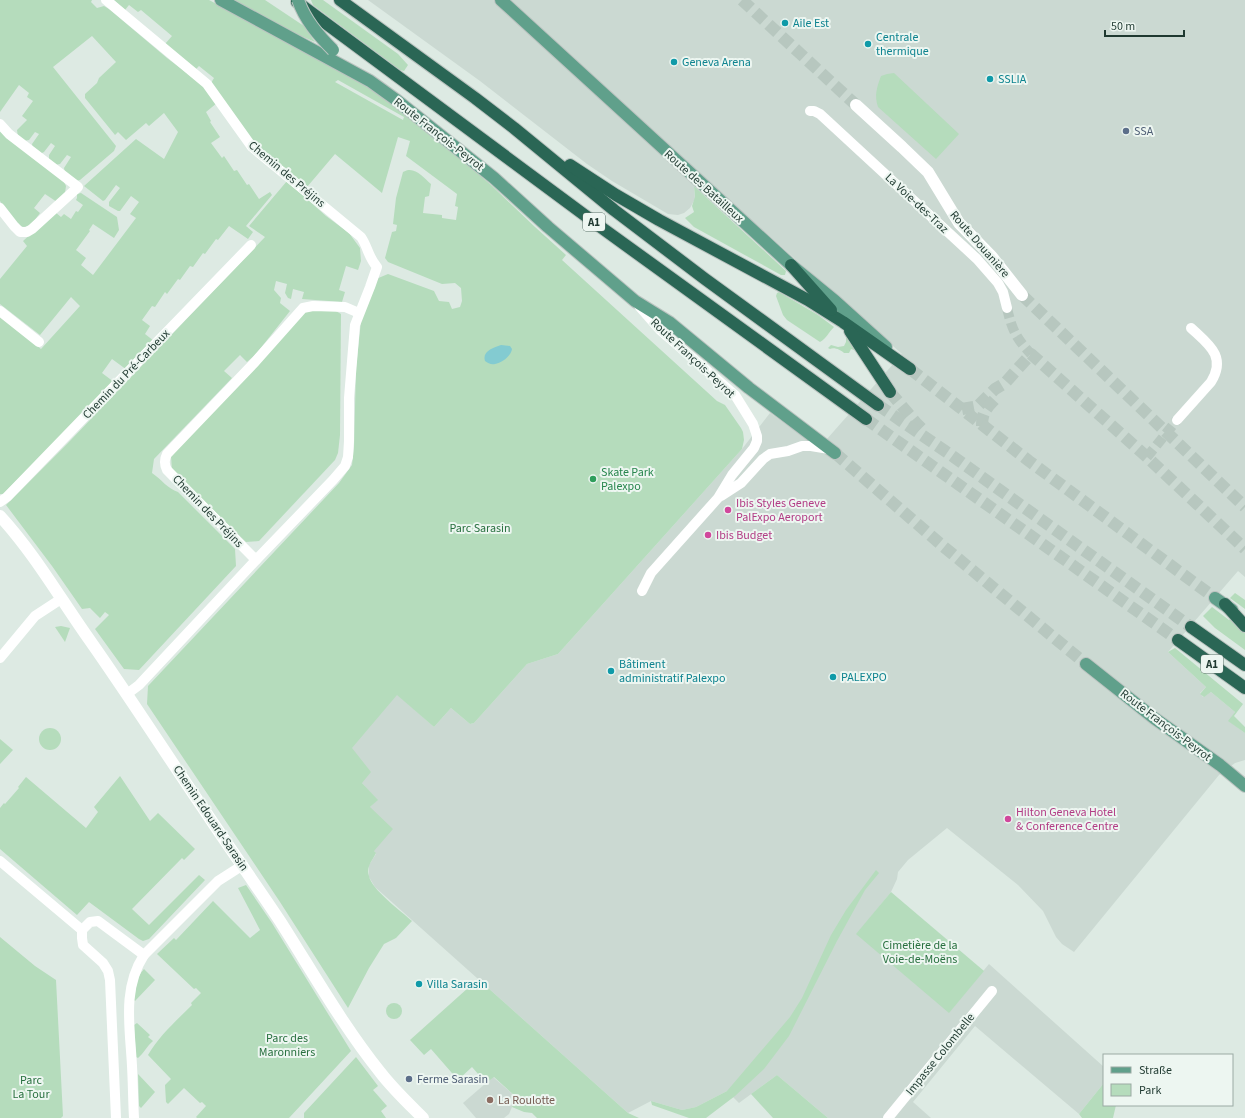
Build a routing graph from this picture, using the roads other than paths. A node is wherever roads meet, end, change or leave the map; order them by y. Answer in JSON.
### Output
{"nodes":[{"id":1,"x":106,"y":0,"type":"edge"},
{"id":2,"x":221,"y":0,"type":"edge"},
{"id":3,"x":295,"y":0,"type":"edge"},
{"id":4,"x":298,"y":0,"type":"edge"},
{"id":5,"x":340,"y":0,"type":"edge"},
{"id":6,"x":501,"y":0,"type":"edge"},
{"id":7,"x":370,"y":81,"type":"junction"},
{"id":8,"x":856,"y":105,"type":"tunnel mouth"},
{"id":9,"x":810,"y":111,"type":"dead end"},
{"id":10,"x":0,"y":124,"type":"edge"},
{"id":11,"x":514,"y":128,"type":"junction"},
{"id":12,"x":0,"y":208,"type":"edge"},
{"id":13,"x":251,"y":245,"type":"dead end"},
{"id":14,"x":791,"y":265,"type":"junction"},
{"id":15,"x":1022,"y":295,"type":"tunnel mouth"},
{"id":16,"x":635,"y":301,"type":"junction"},
{"id":17,"x":1008,"y":308,"type":"tunnel mouth"},
{"id":18,"x":0,"y":311,"type":"edge"},
{"id":19,"x":359,"y":313,"type":"junction"},
{"id":20,"x":843,"y":322,"type":"junction"},
{"id":21,"x":1191,"y":328,"type":"dead end"},
{"id":22,"x":39,"y":342,"type":"dead end"},
{"id":23,"x":910,"y":369,"type":"joint"},
{"id":24,"x":890,"y":392,"type":"tunnel mouth"},
{"id":25,"x":878,"y":405,"type":"tunnel mouth"},
{"id":26,"x":866,"y":419,"type":"tunnel mouth"},
{"id":27,"x":1178,"y":420,"type":"tunnel mouth"},
{"id":28,"x":832,"y":451,"type":"joint"},
{"id":29,"x":718,"y":498,"type":"junction"},
{"id":30,"x":0,"y":502,"type":"edge"},
{"id":31,"x":0,"y":516,"type":"edge"},
{"id":32,"x":256,"y":560,"type":"junction"},
{"id":33,"x":642,"y":591,"type":"dead end"},
{"id":34,"x":61,"y":599,"type":"junction"},
{"id":35,"x":1220,"y":601,"type":"joint"},
{"id":36,"x":1245,"y":618,"type":"edge"},
{"id":37,"x":1191,"y":626,"type":"tunnel mouth"},
{"id":38,"x":1245,"y":626,"type":"edge"},
{"id":39,"x":1178,"y":640,"type":"tunnel mouth"},
{"id":40,"x":0,"y":658,"type":"edge"},
{"id":41,"x":1086,"y":664,"type":"tunnel mouth"},
{"id":42,"x":1245,"y":665,"type":"edge"},
{"id":43,"x":1245,"y":688,"type":"edge"},
{"id":44,"x":127,"y":694,"type":"junction"},
{"id":45,"x":1220,"y":765,"type":"junction"},
{"id":46,"x":1245,"y":778,"type":"edge"},
{"id":47,"x":1245,"y":786,"type":"edge"},
{"id":48,"x":0,"y":861,"type":"edge"},
{"id":49,"x":243,"y":865,"type":"junction"},
{"id":50,"x":82,"y":930,"type":"junction"},
{"id":51,"x":144,"y":955,"type":"junction"},
{"id":52,"x":992,"y":991,"type":"dead end"},
{"id":53,"x":116,"y":1118,"type":"edge"},
{"id":54,"x":134,"y":1118,"type":"edge"},
{"id":55,"x":423,"y":1118,"type":"edge"},
{"id":56,"x":888,"y":1118,"type":"edge"}],
"edges":[{"from":1,"to":19,"type":"street","name":"Chemin des Préjins"},
{"from":2,"to":7,"type":"main road","name":"Route François-Peyrot"},
{"from":3,"to":26,"type":"highway","number":"A1"},
{"from":4,"to":7,"type":"main road","bridge":true},
{"from":5,"to":11,"type":"highway","number":"A1"},
{"from":6,"to":14,"type":"main road","name":"Route des Batailleux"},
{"from":7,"to":16,"type":"main road","name":"Route François-Peyrot"},
{"from":8,"to":15,"type":"street","name":"Route Douanière"},
{"from":9,"to":17,"type":"street","name":"La Voie-des-Traz"},
{"from":10,"to":12,"type":"street"},
{"from":11,"to":20,"type":"highway"},
{"from":11,"to":25,"type":"highway","number":"A1"},
{"from":13,"to":30,"type":"street","name":"Chemin du Pré-Carbeux"},
{"from":14,"to":20,"type":"highway"},
{"from":14,"to":23,"type":"main road","name":"Route des Batailleux"},
{"from":16,"to":28,"type":"main road","name":"Route François-Peyrot"},
{"from":16,"to":29,"type":"street","name":"Route François-Peyrot"},
{"from":18,"to":22,"type":"street"},
{"from":19,"to":32,"type":"street","name":"Chemin des Préjins"},
{"from":19,"to":32,"type":"street","name":"Chemin des Préjins"},
{"from":20,"to":23,"type":"highway"},
{"from":20,"to":24,"type":"highway"},
{"from":21,"to":27,"type":"street"},
{"from":28,"to":29,"type":"street","name":"Route François-Peyrot"},
{"from":29,"to":33,"type":"street","name":"Route François-Peyrot"},
{"from":31,"to":34,"type":"street","name":"Chemin Edouard-Sarasin"},
{"from":32,"to":44,"type":"street","name":"Chemin des Préjins"},
{"from":34,"to":40,"type":"street"},
{"from":34,"to":44,"type":"street","name":"Chemin Edouard-Sarasin"},
{"from":35,"to":36,"type":"main road"},
{"from":35,"to":38,"type":"highway"},
{"from":37,"to":42,"type":"highway","number":"A1"},
{"from":39,"to":43,"type":"highway","number":"A1"},
{"from":41,"to":45,"type":"main road","name":"Route François-Peyrot"},
{"from":44,"to":49,"type":"street","name":"Chemin Edouard-Sarasin"},
{"from":45,"to":46,"type":"main road"},
{"from":45,"to":47,"type":"main road","name":"Route François-Peyrot"},
{"from":48,"to":50,"type":"street"},
{"from":49,"to":51,"type":"street"},
{"from":49,"to":55,"type":"street","name":"Chemin Edouard-Sarasin"},
{"from":50,"to":51,"type":"street"},
{"from":50,"to":53,"type":"street"},
{"from":51,"to":54,"type":"street"},
{"from":52,"to":56,"type":"street","name":"Impasse Colombelle"}]}
